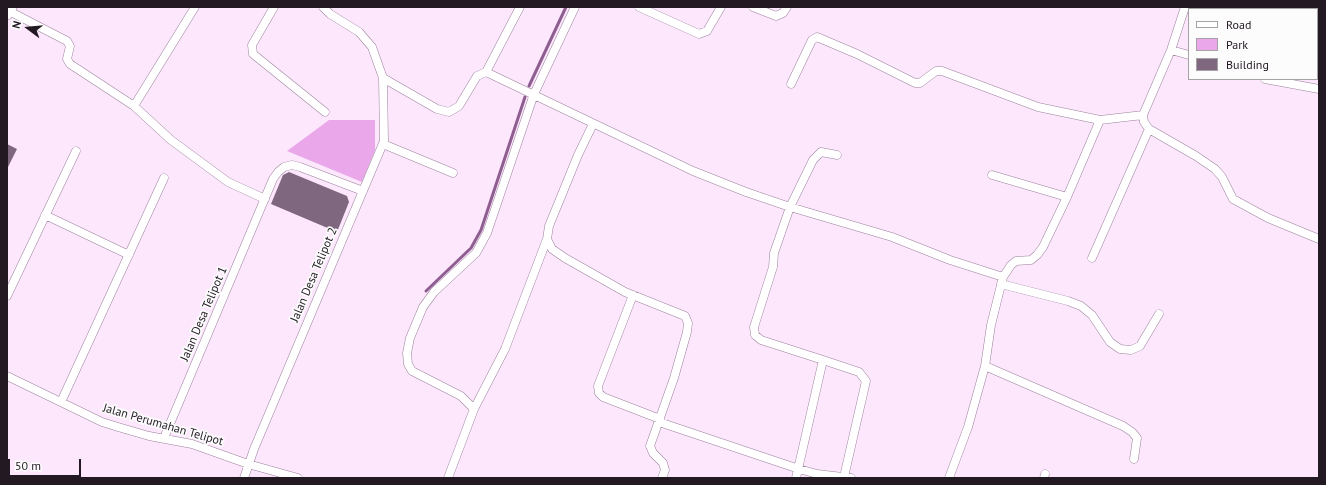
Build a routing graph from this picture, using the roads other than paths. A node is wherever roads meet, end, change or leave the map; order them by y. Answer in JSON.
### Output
{"nodes":[{"id":1,"x":195,"y":7,"type":"edge"},
{"id":2,"x":274,"y":7,"type":"edge"},
{"id":3,"x":324,"y":7,"type":"edge"},
{"id":4,"x":520,"y":7,"type":"edge"},
{"id":5,"x":575,"y":7,"type":"edge"},
{"id":6,"x":639,"y":7,"type":"edge"},
{"id":7,"x":721,"y":7,"type":"edge"},
{"id":8,"x":753,"y":7,"type":"edge"},
{"id":9,"x":787,"y":7,"type":"edge"},
{"id":10,"x":1185,"y":7,"type":"edge"},
{"id":11,"x":9,"y":11,"type":"edge"},
{"id":12,"x":1171,"y":50,"type":"junction"},
{"id":13,"x":1188,"y":55,"type":"edge"},
{"id":14,"x":486,"y":72,"type":"junction"},
{"id":15,"x":383,"y":78,"type":"junction"},
{"id":16,"x":1270,"y":80,"type":"edge"},
{"id":17,"x":791,"y":84,"type":"dead end"},
{"id":18,"x":1319,"y":89,"type":"edge"},
{"id":19,"x":534,"y":94,"type":"junction"},
{"id":20,"x":134,"y":106,"type":"junction"},
{"id":21,"x":325,"y":112,"type":"dead end"},
{"id":22,"x":1143,"y":115,"type":"junction"},
{"id":23,"x":1100,"y":120,"type":"junction"},
{"id":24,"x":593,"y":124,"type":"junction"},
{"id":25,"x":1149,"y":129,"type":"junction"},
{"id":26,"x":383,"y":144,"type":"junction"},
{"id":27,"x":76,"y":151,"type":"dead end"},
{"id":28,"x":837,"y":155,"type":"dead end"},
{"id":29,"x":453,"y":173,"type":"dead end"},
{"id":30,"x":992,"y":175,"type":"dead end"},
{"id":31,"x":164,"y":178,"type":"dead end"},
{"id":32,"x":363,"y":191,"type":"junction"},
{"id":33,"x":1067,"y":197,"type":"junction"},
{"id":34,"x":265,"y":199,"type":"junction"},
{"id":35,"x":790,"y":207,"type":"junction"},
{"id":36,"x":45,"y":215,"type":"junction"},
{"id":37,"x":547,"y":239,"type":"junction"},
{"id":38,"x":1319,"y":239,"type":"edge"},
{"id":39,"x":129,"y":255,"type":"junction"},
{"id":40,"x":1092,"y":258,"type":"dead end"},
{"id":41,"x":1002,"y":281,"type":"junction"},
{"id":42,"x":633,"y":295,"type":"junction"},
{"id":43,"x":7,"y":296,"type":"edge"},
{"id":44,"x":1159,"y":314,"type":"dead end"},
{"id":45,"x":823,"y":360,"type":"junction"},
{"id":46,"x":985,"y":366,"type":"junction"},
{"id":47,"x":7,"y":376,"type":"edge"},
{"id":48,"x":61,"y":402,"type":"junction"},
{"id":49,"x":474,"y":410,"type":"junction"},
{"id":50,"x":659,"y":420,"type":"junction"},
{"id":51,"x":164,"y":438,"type":"junction"},
{"id":52,"x":1134,"y":458,"type":"dead end"},
{"id":53,"x":248,"y":464,"type":"junction"},
{"id":54,"x":799,"y":469,"type":"junction"},
{"id":55,"x":244,"y":478,"type":"edge"},
{"id":56,"x":298,"y":478,"type":"edge"},
{"id":57,"x":448,"y":478,"type":"edge"},
{"id":58,"x":662,"y":478,"type":"edge"},
{"id":59,"x":796,"y":478,"type":"edge"},
{"id":60,"x":847,"y":478,"type":"edge"},
{"id":61,"x":949,"y":478,"type":"edge"}],
"edges":[{"from":1,"to":20,"type":"street"},
{"from":2,"to":21,"type":"street"},
{"from":3,"to":15,"type":"street"},
{"from":4,"to":14,"type":"street"},
{"from":5,"to":19,"type":"street"},
{"from":6,"to":7,"type":"street"},
{"from":8,"to":9,"type":"street"},
{"from":10,"to":12,"type":"street"},
{"from":11,"to":20,"type":"street"},
{"from":12,"to":13,"type":"street"},
{"from":12,"to":22,"type":"street"},
{"from":14,"to":15,"type":"street"},
{"from":14,"to":19,"type":"street"},
{"from":15,"to":26,"type":"street","name":"Jalan Desa Telipot 2"},
{"from":16,"to":18,"type":"street"},
{"from":17,"to":23,"type":"street"},
{"from":19,"to":24,"type":"street"},
{"from":19,"to":49,"type":"street"},
{"from":20,"to":34,"type":"street"},
{"from":22,"to":23,"type":"street"},
{"from":22,"to":25,"type":"street"},
{"from":23,"to":33,"type":"street"},
{"from":24,"to":35,"type":"street"},
{"from":24,"to":37,"type":"street"},
{"from":25,"to":38,"type":"street"},
{"from":25,"to":40,"type":"street"},
{"from":26,"to":29,"type":"street"},
{"from":26,"to":32,"type":"street","name":"Jalan Desa Telipot 2"},
{"from":27,"to":36,"type":"street"},
{"from":28,"to":35,"type":"street"},
{"from":30,"to":33,"type":"street"},
{"from":31,"to":39,"type":"street"},
{"from":32,"to":34,"type":"street","name":"Jalan Desa Telipot 1"},
{"from":32,"to":53,"type":"street","name":"Jalan Desa Telipot 2"},
{"from":33,"to":41,"type":"street"},
{"from":34,"to":51,"type":"street","name":"Jalan Desa Telipot 1"},
{"from":35,"to":41,"type":"street"},
{"from":35,"to":45,"type":"street"},
{"from":36,"to":39,"type":"street"},
{"from":36,"to":43,"type":"street"},
{"from":37,"to":42,"type":"street"},
{"from":37,"to":49,"type":"street"},
{"from":39,"to":48,"type":"street"},
{"from":41,"to":44,"type":"street"},
{"from":41,"to":46,"type":"street"},
{"from":42,"to":50,"type":"street"},
{"from":42,"to":50,"type":"street"},
{"from":45,"to":54,"type":"street"},
{"from":45,"to":60,"type":"street"},
{"from":46,"to":52,"type":"street"},
{"from":46,"to":61,"type":"street"},
{"from":47,"to":48,"type":"street","name":"Jalan Perumahan Telipot"},
{"from":48,"to":51,"type":"street","name":"Jalan Perumahan Telipot"},
{"from":49,"to":57,"type":"street"},
{"from":50,"to":54,"type":"street"},
{"from":50,"to":58,"type":"street"},
{"from":51,"to":53,"type":"street","name":"Jalan Perumahan Telipot"},
{"from":53,"to":55,"type":"street","name":"Jalan Desa Telipot 2"},
{"from":53,"to":56,"type":"street","name":"Jalan Perumahan Telipot"},
{"from":54,"to":59,"type":"street"},
{"from":54,"to":60,"type":"street"}]}
